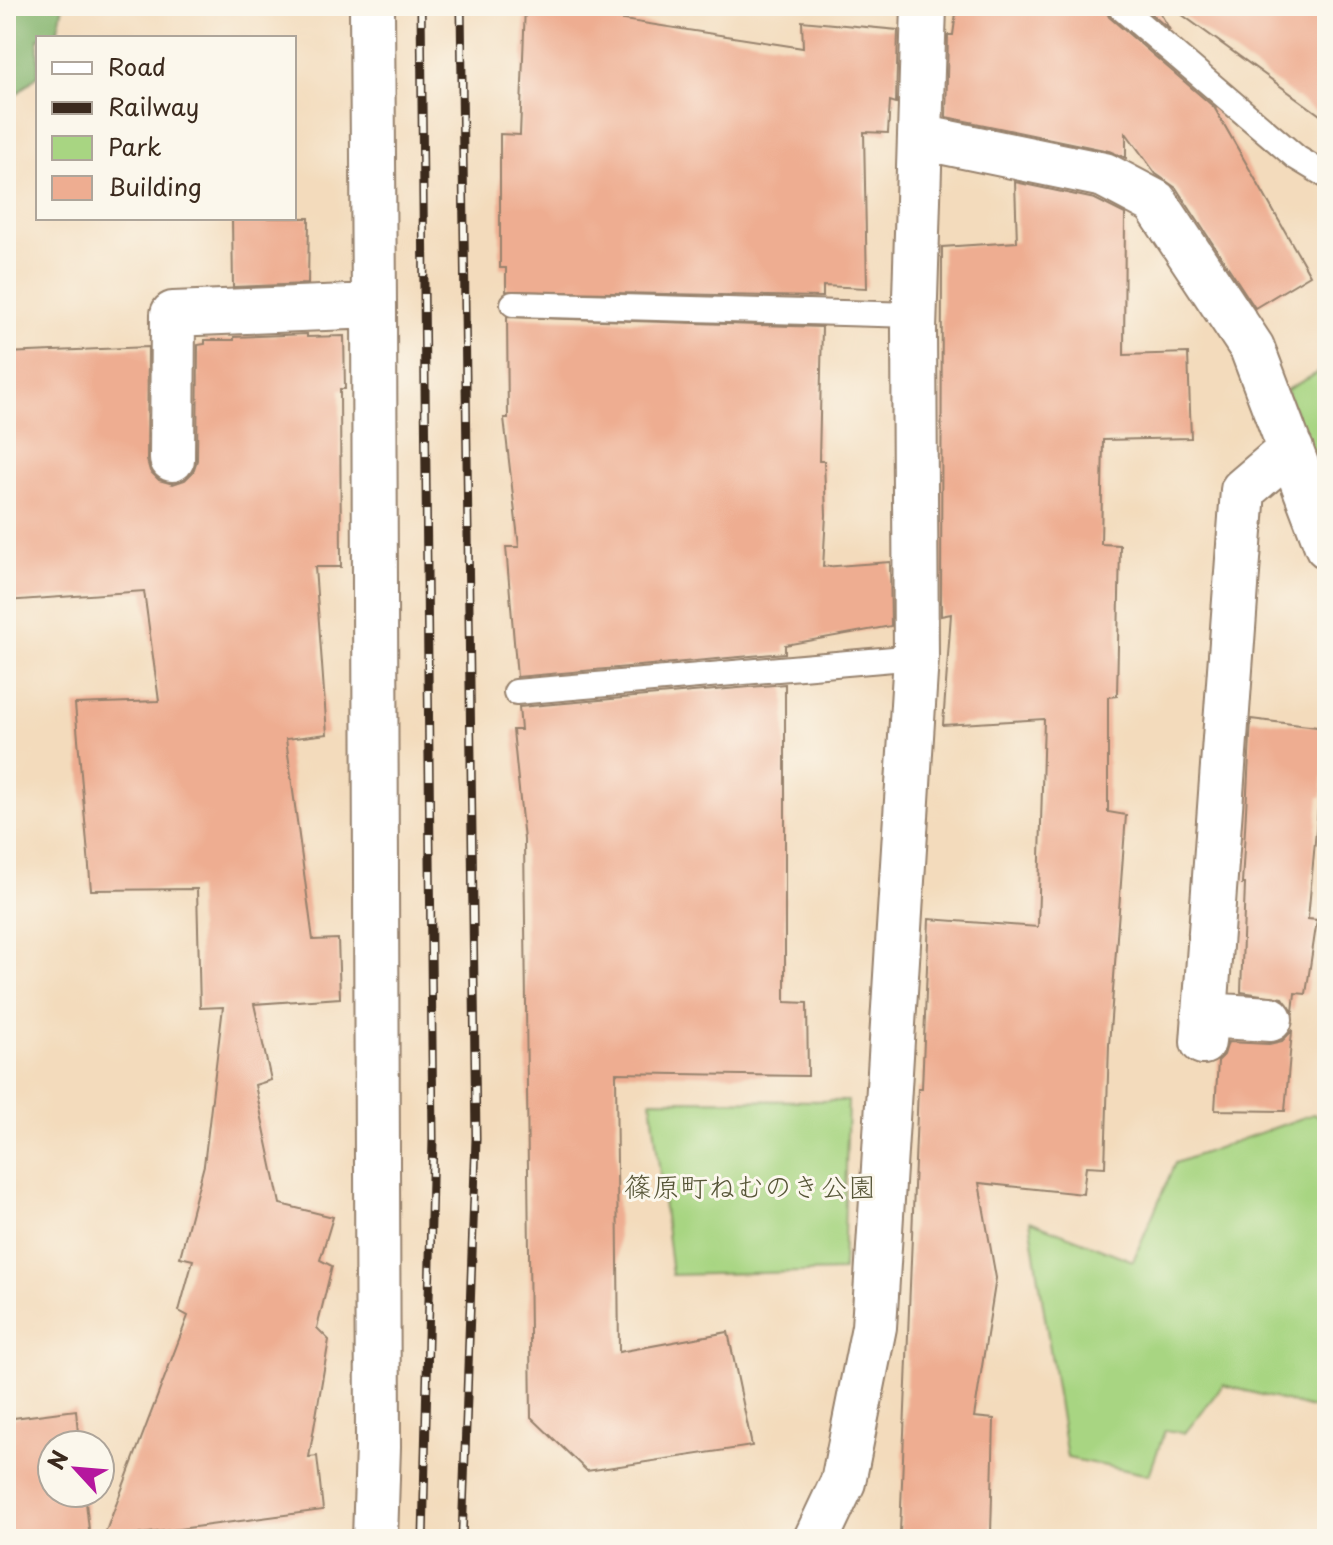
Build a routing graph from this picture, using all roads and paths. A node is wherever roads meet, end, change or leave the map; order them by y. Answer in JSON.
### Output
{"nodes":[{"id":1,"x":372,"y":6,"type":"edge"},
{"id":2,"x":924,"y":6,"type":"edge"},
{"id":3,"x":1119,"y":6,"type":"edge"},
{"id":4,"x":920,"y":137,"type":"junction"},
{"id":5,"x":1327,"y":176,"type":"edge"},
{"id":6,"x":513,"y":304,"type":"dead end"},
{"id":7,"x":374,"y":306,"type":"junction"},
{"id":8,"x":914,"y":315,"type":"junction"},
{"id":9,"x":1291,"y":449,"type":"junction"},
{"id":10,"x":172,"y":459,"type":"dead end"},
{"id":11,"x":1327,"y":546,"type":"edge"},
{"id":12,"x":916,"y":657,"type":"junction"},
{"id":13,"x":516,"y":692,"type":"dead end"},
{"id":14,"x":1270,"y":1019,"type":"dead end"},
{"id":15,"x":369,"y":1539,"type":"edge"},
{"id":16,"x":816,"y":1539,"type":"edge"}],
"edges":[{"from":1,"to":7,"type":"street"},
{"from":2,"to":4,"type":"street"},
{"from":3,"to":5,"type":"lane"},
{"from":4,"to":8,"type":"street"},
{"from":4,"to":9,"type":"street"},
{"from":6,"to":8,"type":"lane"},
{"from":7,"to":10,"type":"street"},
{"from":7,"to":15,"type":"street"},
{"from":8,"to":12,"type":"street"},
{"from":9,"to":11,"type":"street"},
{"from":9,"to":14,"type":"street"},
{"from":12,"to":13,"type":"lane"},
{"from":12,"to":16,"type":"street"}]}
